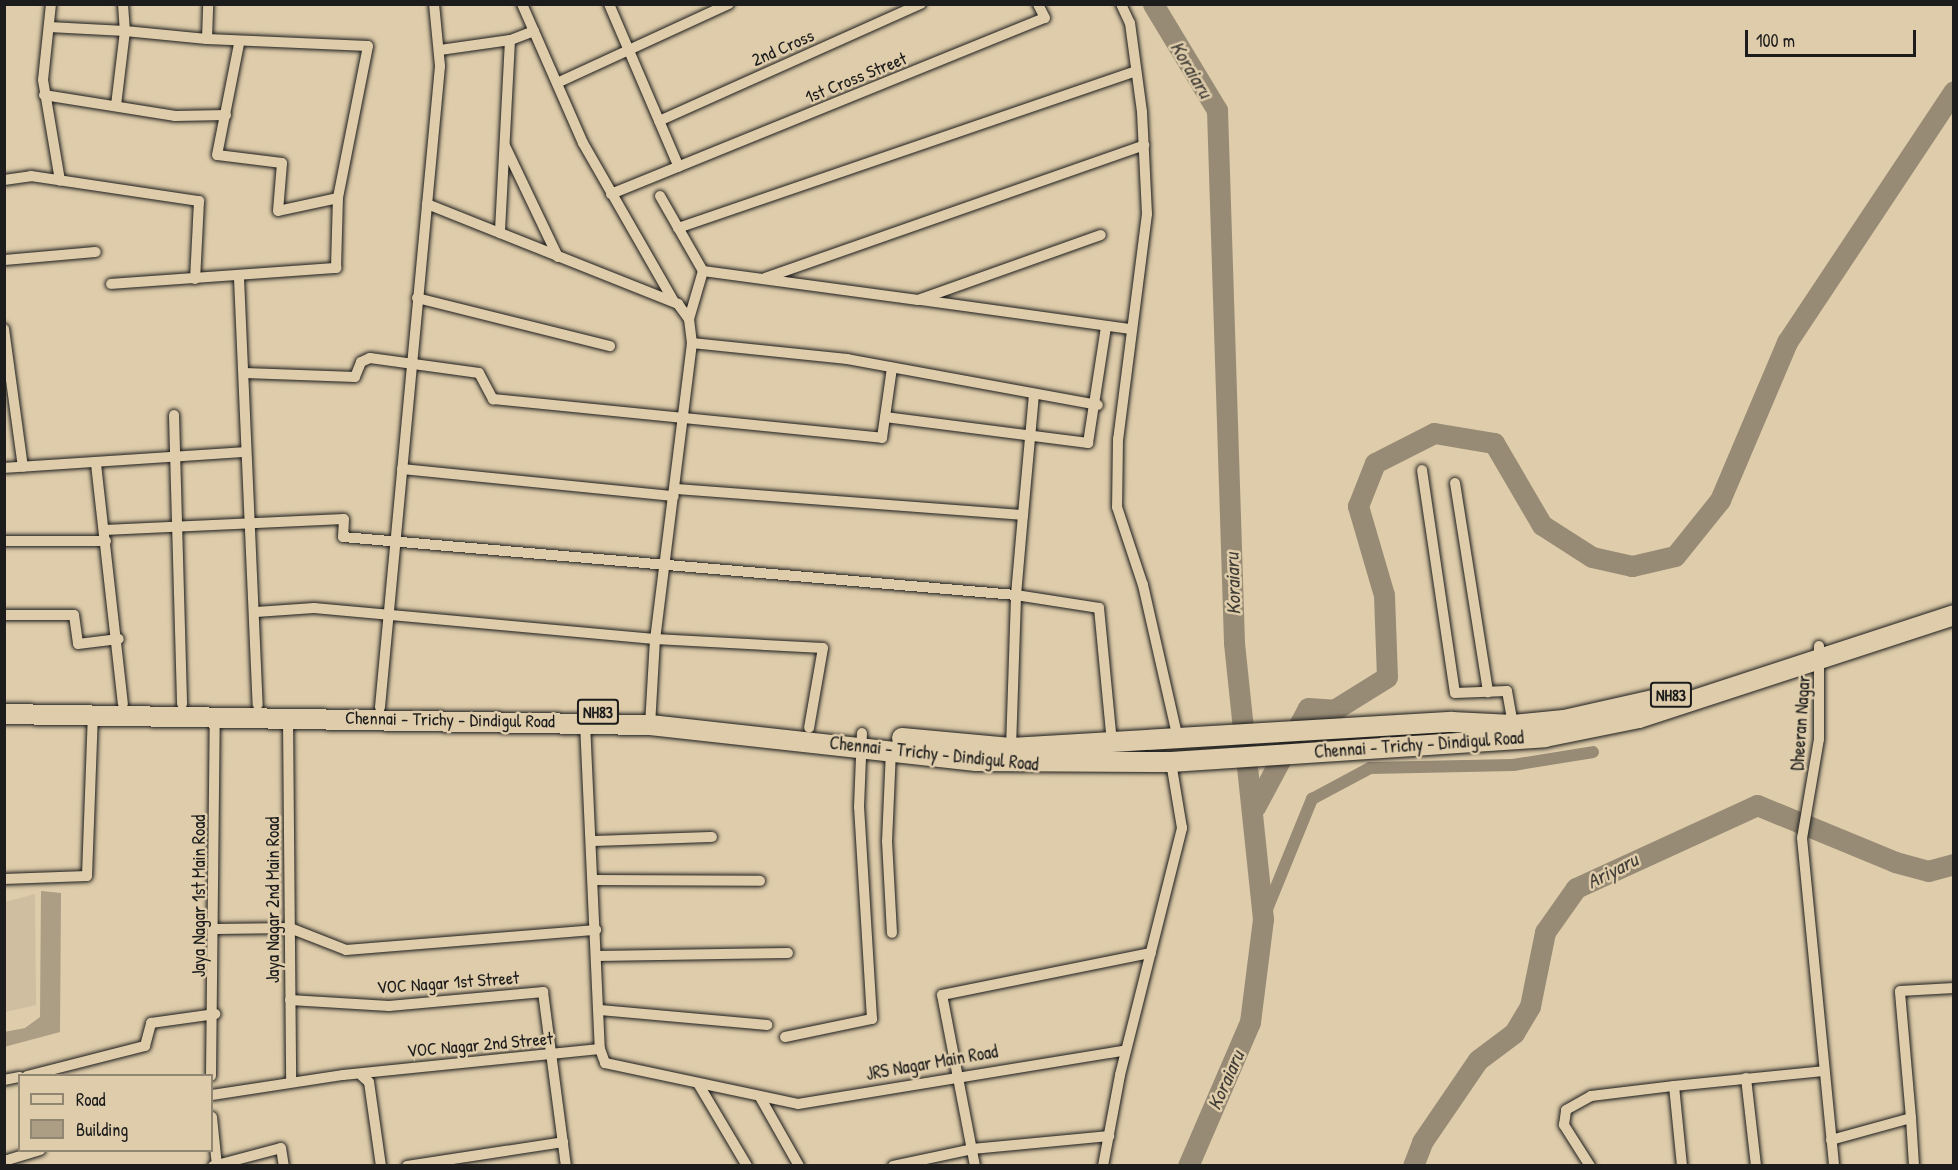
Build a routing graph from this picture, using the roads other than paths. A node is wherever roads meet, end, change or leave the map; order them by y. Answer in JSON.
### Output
{"nodes":[{"id":1,"x":51,"y":4,"type":"edge"},
{"id":2,"x":123,"y":4,"type":"edge"},
{"id":3,"x":208,"y":4,"type":"edge"},
{"id":4,"x":434,"y":4,"type":"edge"},
{"id":5,"x":522,"y":4,"type":"edge"},
{"id":6,"x":609,"y":4,"type":"edge"},
{"id":7,"x":729,"y":4,"type":"edge"},
{"id":8,"x":921,"y":4,"type":"edge"},
{"id":9,"x":1038,"y":4,"type":"edge"},
{"id":10,"x":1121,"y":4,"type":"edge"},
{"id":11,"x":49,"y":27,"type":"junction"},
{"id":12,"x":125,"y":31,"type":"junction"},
{"id":13,"x":534,"y":31,"type":"junction"},
{"id":14,"x":207,"y":39,"type":"junction"},
{"id":15,"x":510,"y":40,"type":"junction"},
{"id":16,"x":239,"y":44,"type":"junction"},
{"id":17,"x":441,"y":50,"type":"junction"},
{"id":18,"x":630,"y":50,"type":"junction"},
{"id":19,"x":1136,"y":71,"type":"junction"},
{"id":20,"x":557,"y":83,"type":"junction"},
{"id":21,"x":44,"y":95,"type":"junction"},
{"id":22,"x":116,"y":105,"type":"junction"},
{"id":23,"x":226,"y":115,"type":"junction"},
{"id":24,"x":659,"y":122,"type":"junction"},
{"id":25,"x":505,"y":145,"type":"junction"},
{"id":26,"x":1144,"y":146,"type":"junction"},
{"id":27,"x":679,"y":167,"type":"junction"},
{"id":28,"x":4,"y":180,"type":"edge"},
{"id":29,"x":60,"y":181,"type":"junction"},
{"id":30,"x":612,"y":194,"type":"junction"},
{"id":31,"x":660,"y":196,"type":"dead end"},
{"id":32,"x":338,"y":198,"type":"junction"},
{"id":33,"x":427,"y":204,"type":"junction"},
{"id":34,"x":678,"y":228,"type":"junction"},
{"id":35,"x":500,"y":233,"type":"junction"},
{"id":36,"x":1101,"y":235,"type":"dead end"},
{"id":37,"x":96,"y":252,"type":"dead end"},
{"id":38,"x":558,"y":257,"type":"junction"},
{"id":39,"x":4,"y":260,"type":"edge"},
{"id":40,"x":703,"y":272,"type":"junction"},
{"id":41,"x":239,"y":278,"type":"junction"},
{"id":42,"x":195,"y":279,"type":"junction"},
{"id":43,"x":762,"y":279,"type":"junction"},
{"id":44,"x":111,"y":284,"type":"dead end"},
{"id":45,"x":417,"y":298,"type":"junction"},
{"id":46,"x":918,"y":300,"type":"junction"},
{"id":47,"x":678,"y":304,"type":"junction"},
{"id":48,"x":689,"y":319,"type":"junction"},
{"id":49,"x":1106,"y":327,"type":"junction"},
{"id":50,"x":4,"y":329,"type":"edge"},
{"id":51,"x":1131,"y":329,"type":"junction"},
{"id":52,"x":692,"y":343,"type":"junction"},
{"id":53,"x":610,"y":346,"type":"dead end"},
{"id":54,"x":412,"y":364,"type":"junction"},
{"id":55,"x":892,"y":368,"type":"junction"},
{"id":56,"x":245,"y":373,"type":"junction"},
{"id":57,"x":1034,"y":394,"type":"junction"},
{"id":58,"x":1098,"y":405,"type":"junction"},
{"id":59,"x":684,"y":414,"type":"junction"},
{"id":60,"x":174,"y":416,"type":"dead end"},
{"id":61,"x":885,"y":417,"type":"junction"},
{"id":62,"x":1030,"y":435,"type":"junction"},
{"id":63,"x":245,"y":452,"type":"junction"},
{"id":64,"x":175,"y":458,"type":"junction"},
{"id":65,"x":96,"y":464,"type":"junction"},
{"id":66,"x":23,"y":467,"type":"junction"},
{"id":67,"x":4,"y":468,"type":"edge"},
{"id":68,"x":402,"y":469,"type":"junction"},
{"id":69,"x":1422,"y":470,"type":"dead end"},
{"id":70,"x":1455,"y":483,"type":"dead end"},
{"id":71,"x":675,"y":493,"type":"junction"},
{"id":72,"x":1023,"y":515,"type":"junction"},
{"id":73,"x":253,"y":521,"type":"junction"},
{"id":74,"x":178,"y":523,"type":"junction"},
{"id":75,"x":105,"y":535,"type":"junction"},
{"id":76,"x":395,"y":540,"type":"junction"},
{"id":77,"x":4,"y":541,"type":"edge"},
{"id":78,"x":666,"y":564,"type":"junction"},
{"id":79,"x":1016,"y":595,"type":"junction"},
{"id":80,"x":1953,"y":602,"type":"edge"},
{"id":81,"x":256,"y":612,"type":"junction"},
{"id":82,"x":390,"y":613,"type":"junction"},
{"id":83,"x":4,"y":615,"type":"edge"},
{"id":84,"x":1953,"y":615,"type":"edge"},
{"id":85,"x":119,"y":639,"type":"junction"},
{"id":86,"x":655,"y":639,"type":"junction"},
{"id":87,"x":1820,"y":652,"type":"junction"},
{"id":88,"x":1488,"y":692,"type":"junction"},
{"id":89,"x":4,"y":702,"type":"edge"},
{"id":90,"x":123,"y":703,"type":"junction"},
{"id":91,"x":182,"y":704,"type":"junction"},
{"id":92,"x":258,"y":705,"type":"junction"},
{"id":93,"x":380,"y":707,"type":"junction"},
{"id":94,"x":288,"y":711,"type":"junction"},
{"id":95,"x":4,"y":714,"type":"edge"},
{"id":96,"x":93,"y":715,"type":"junction"},
{"id":97,"x":215,"y":717,"type":"junction"},
{"id":98,"x":650,"y":720,"type":"junction"},
{"id":99,"x":585,"y":723,"type":"junction"},
{"id":100,"x":1513,"y":725,"type":"junction"},
{"id":101,"x":809,"y":728,"type":"junction"},
{"id":102,"x":1184,"y":739,"type":"junction"},
{"id":103,"x":862,"y":740,"type":"junction"},
{"id":104,"x":1112,"y":743,"type":"junction"},
{"id":105,"x":1011,"y":748,"type":"junction"},
{"id":106,"x":891,"y":750,"type":"junction"},
{"id":107,"x":1178,"y":761,"type":"junction"},
{"id":108,"x":712,"y":837,"type":"dead end"},
{"id":109,"x":592,"y":841,"type":"junction"},
{"id":110,"x":4,"y":879,"type":"edge"},
{"id":111,"x":593,"y":880,"type":"junction"},
{"id":112,"x":760,"y":881,"type":"dead end"},
{"id":113,"x":290,"y":928,"type":"junction"},
{"id":114,"x":216,"y":929,"type":"junction"},
{"id":115,"x":596,"y":930,"type":"junction"},
{"id":116,"x":892,"y":933,"type":"dead end"},
{"id":117,"x":788,"y":953,"type":"dead end"},
{"id":118,"x":1151,"y":953,"type":"junction"},
{"id":119,"x":597,"y":956,"type":"junction"},
{"id":120,"x":1953,"y":988,"type":"edge"},
{"id":121,"x":290,"y":1000,"type":"junction"},
{"id":122,"x":600,"y":1010,"type":"junction"},
{"id":123,"x":215,"y":1014,"type":"junction"},
{"id":124,"x":767,"y":1025,"type":"dead end"},
{"id":125,"x":785,"y":1037,"type":"dead end"},
{"id":126,"x":600,"y":1048,"type":"junction"},
{"id":127,"x":1126,"y":1050,"type":"junction"},
{"id":128,"x":551,"y":1057,"type":"junction"},
{"id":129,"x":1823,"y":1071,"type":"junction"},
{"id":130,"x":35,"y":1074,"type":"edge"},
{"id":131,"x":211,"y":1074,"type":"edge"},
{"id":132,"x":958,"y":1075,"type":"junction"},
{"id":133,"x":362,"y":1076,"type":"junction"},
{"id":134,"x":1746,"y":1078,"type":"junction"},
{"id":135,"x":291,"y":1082,"type":"junction"},
{"id":136,"x":699,"y":1085,"type":"junction"},
{"id":137,"x":1674,"y":1086,"type":"junction"},
{"id":138,"x":213,"y":1095,"type":"edge"},
{"id":139,"x":760,"y":1097,"type":"junction"},
{"id":140,"x":1911,"y":1118,"type":"junction"},
{"id":141,"x":213,"y":1133,"type":"edge"},
{"id":142,"x":1108,"y":1136,"type":"junction"},
{"id":143,"x":1831,"y":1140,"type":"junction"},
{"id":144,"x":563,"y":1142,"type":"junction"},
{"id":145,"x":972,"y":1149,"type":"junction"},
{"id":146,"x":33,"y":1152,"type":"edge"},
{"id":147,"x":4,"y":1161,"type":"edge"},
{"id":148,"x":215,"y":1165,"type":"edge"},
{"id":149,"x":284,"y":1166,"type":"edge"},
{"id":150,"x":381,"y":1166,"type":"edge"},
{"id":151,"x":407,"y":1166,"type":"edge"},
{"id":152,"x":567,"y":1166,"type":"edge"},
{"id":153,"x":747,"y":1166,"type":"edge"},
{"id":154,"x":799,"y":1166,"type":"edge"},
{"id":155,"x":893,"y":1166,"type":"edge"},
{"id":156,"x":975,"y":1166,"type":"edge"},
{"id":157,"x":1103,"y":1166,"type":"edge"},
{"id":158,"x":1590,"y":1166,"type":"edge"},
{"id":159,"x":1682,"y":1166,"type":"edge"},
{"id":160,"x":1756,"y":1166,"type":"edge"},
{"id":161,"x":1834,"y":1166,"type":"edge"},
{"id":162,"x":1914,"y":1166,"type":"edge"}],
"edges":[{"from":1,"to":11,"type":"street"},
{"from":2,"to":12,"type":"street"},
{"from":3,"to":14,"type":"street"},
{"from":4,"to":17,"type":"street"},
{"from":5,"to":13,"type":"street"},
{"from":6,"to":18,"type":"street"},
{"from":7,"to":18,"type":"street"},
{"from":8,"to":24,"type":"street","name":"2nd Cross"},
{"from":9,"to":27,"type":"street","name":"1st Cross Street"},
{"from":10,"to":19,"type":"street"},
{"from":11,"to":12,"type":"street"},
{"from":11,"to":21,"type":"street"},
{"from":12,"to":14,"type":"street"},
{"from":12,"to":22,"type":"street"},
{"from":13,"to":15,"type":"street"},
{"from":13,"to":20,"type":"street"},
{"from":14,"to":16,"type":"street"},
{"from":15,"to":17,"type":"street"},
{"from":15,"to":25,"type":"street"},
{"from":16,"to":23,"type":"street"},
{"from":16,"to":32,"type":"street"},
{"from":17,"to":33,"type":"street"},
{"from":18,"to":20,"type":"street"},
{"from":18,"to":24,"type":"street"},
{"from":19,"to":26,"type":"street"},
{"from":19,"to":34,"type":"street"},
{"from":20,"to":30,"type":"street"},
{"from":21,"to":22,"type":"street"},
{"from":21,"to":29,"type":"street"},
{"from":22,"to":23,"type":"street"},
{"from":23,"to":32,"type":"street"},
{"from":24,"to":27,"type":"street"},
{"from":25,"to":35,"type":"street"},
{"from":25,"to":38,"type":"street"},
{"from":26,"to":43,"type":"street"},
{"from":26,"to":51,"type":"street"},
{"from":27,"to":30,"type":"street","name":"1st Cross Street"},
{"from":28,"to":29,"type":"street"},
{"from":29,"to":42,"type":"street"},
{"from":30,"to":47,"type":"street"},
{"from":31,"to":34,"type":"street"},
{"from":32,"to":41,"type":"street"},
{"from":33,"to":35,"type":"street"},
{"from":33,"to":45,"type":"street"},
{"from":34,"to":40,"type":"street"},
{"from":35,"to":38,"type":"street"},
{"from":36,"to":46,"type":"street"},
{"from":37,"to":39,"type":"street"},
{"from":38,"to":47,"type":"street"},
{"from":40,"to":43,"type":"street"},
{"from":40,"to":48,"type":"street"},
{"from":41,"to":42,"type":"street"},
{"from":41,"to":56,"type":"street"},
{"from":42,"to":44,"type":"street"},
{"from":43,"to":46,"type":"street"},
{"from":45,"to":53,"type":"street"},
{"from":45,"to":54,"type":"street"},
{"from":46,"to":49,"type":"street"},
{"from":47,"to":48,"type":"street"},
{"from":48,"to":52,"type":"street"},
{"from":49,"to":51,"type":"street"},
{"from":49,"to":58,"type":"street"},
{"from":50,"to":66,"type":"street"},
{"from":51,"to":102,"type":"street"},
{"from":52,"to":55,"type":"street"},
{"from":52,"to":59,"type":"street"},
{"from":54,"to":56,"type":"street"},
{"from":54,"to":59,"type":"street"},
{"from":54,"to":68,"type":"street"},
{"from":55,"to":57,"type":"street"},
{"from":55,"to":61,"type":"street"},
{"from":56,"to":63,"type":"street"},
{"from":57,"to":58,"type":"street"},
{"from":57,"to":62,"type":"street"},
{"from":58,"to":62,"type":"street"},
{"from":59,"to":61,"type":"street"},
{"from":59,"to":71,"type":"street"},
{"from":60,"to":64,"type":"street"},
{"from":61,"to":62,"type":"street"},
{"from":62,"to":72,"type":"street"},
{"from":63,"to":64,"type":"street"},
{"from":63,"to":73,"type":"street"},
{"from":64,"to":65,"type":"street"},
{"from":64,"to":74,"type":"street"},
{"from":65,"to":66,"type":"street"},
{"from":65,"to":75,"type":"street"},
{"from":66,"to":67,"type":"street"},
{"from":68,"to":71,"type":"street"},
{"from":68,"to":76,"type":"street"},
{"from":69,"to":88,"type":"street"},
{"from":70,"to":88,"type":"street"},
{"from":71,"to":72,"type":"street"},
{"from":71,"to":78,"type":"street"},
{"from":72,"to":79,"type":"street"},
{"from":73,"to":74,"type":"street"},
{"from":73,"to":76,"type":"street"},
{"from":73,"to":81,"type":"street"},
{"from":74,"to":75,"type":"street"},
{"from":74,"to":91,"type":"street"},
{"from":75,"to":77,"type":"street"},
{"from":75,"to":85,"type":"street"},
{"from":76,"to":78,"type":"street"},
{"from":76,"to":82,"type":"street"},
{"from":78,"to":79,"type":"street"},
{"from":78,"to":86,"type":"street"},
{"from":79,"to":104,"type":"street"},
{"from":79,"to":105,"type":"street"},
{"from":80,"to":87,"type":"highway","name":"Chennai - Trichy - Dindigul Road","number":"NH83"},
{"from":81,"to":82,"type":"street"},
{"from":81,"to":92,"type":"street"},
{"from":82,"to":86,"type":"street"},
{"from":82,"to":93,"type":"street"},
{"from":83,"to":85,"type":"street"},
{"from":84,"to":87,"type":"highway","name":"Chennai - Trichy - Dindigul Road"},
{"from":85,"to":90,"type":"street"},
{"from":86,"to":98,"type":"street"},
{"from":86,"to":101,"type":"street"},
{"from":87,"to":100,"type":"highway","name":"Chennai - Trichy - Dindigul Road","number":"NH83"},
{"from":87,"to":107,"type":"highway","name":"Chennai - Trichy - Dindigul Road","number":"NH83"},
{"from":87,"to":129,"type":"street","name":"Dheeran Nagar"},
{"from":88,"to":100,"type":"street"},
{"from":89,"to":90,"type":"highway","name":"Chennai - Trichy - Dindigul Road","number":"NH83"},
{"from":90,"to":91,"type":"highway","name":"Chennai - Trichy - Dindigul Road","number":"NH83"},
{"from":91,"to":92,"type":"highway","name":"Chennai - Trichy - Dindigul Road","number":"NH83"},
{"from":92,"to":94,"type":"highway","name":"Chennai - Trichy - Dindigul Road","number":"NH83"},
{"from":93,"to":94,"type":"highway","name":"Chennai - Trichy - Dindigul Road","number":"NH83"},
{"from":93,"to":98,"type":"highway","name":"Chennai - Trichy - Dindigul Road","number":"NH83"},
{"from":94,"to":97,"type":"highway","name":"Chennai - Trichy - Dindigul Road","number":"NH83"},
{"from":94,"to":99,"type":"highway","name":"Chennai - Trichy - Dindigul Road","number":"NH83"},
{"from":94,"to":113,"type":"street","name":"Jaya Nagar 2nd Main Road"},
{"from":95,"to":96,"type":"highway","name":"Chennai - Trichy - Dindigul Road","number":"NH83"},
{"from":96,"to":97,"type":"highway","name":"Chennai - Trichy - Dindigul Road","number":"NH83"},
{"from":96,"to":110,"type":"street"},
{"from":97,"to":114,"type":"street","name":"Jaya Nagar 1st Main Road"},
{"from":98,"to":99,"type":"highway","name":"Chennai - Trichy - Dindigul Road","number":"NH83"},
{"from":98,"to":101,"type":"highway","name":"Chennai - Trichy - Dindigul Road","number":"NH83"},
{"from":98,"to":103,"type":"highway","name":"Chennai - Trichy - Dindigul Road","number":"NH83"},
{"from":99,"to":109,"type":"street"},
{"from":100,"to":102,"type":"highway","name":"Chennai - Trichy - Dindigul Road","number":"NH83"},
{"from":101,"to":103,"type":"highway","name":"Chennai - Trichy - Dindigul Road","number":"NH83"},
{"from":102,"to":104,"type":"highway","name":"Chennai - Trichy - Dindigul Road","number":"NH83"},
{"from":103,"to":105,"type":"highway","name":"Chennai - Trichy - Dindigul Road","number":"NH83"},
{"from":103,"to":106,"type":"highway","name":"Chennai - Trichy - Dindigul Road","number":"NH83"},
{"from":103,"to":125,"type":"street"},
{"from":104,"to":105,"type":"highway","name":"Chennai - Trichy - Dindigul Road","number":"NH83"},
{"from":106,"to":107,"type":"highway","name":"Chennai - Trichy - Dindigul Road","number":"NH83"},
{"from":106,"to":116,"type":"street"},
{"from":107,"to":118,"type":"street"},
{"from":108,"to":109,"type":"street"},
{"from":109,"to":111,"type":"street"},
{"from":111,"to":112,"type":"street"},
{"from":111,"to":115,"type":"street"},
{"from":113,"to":114,"type":"street"},
{"from":113,"to":115,"type":"street"},
{"from":113,"to":121,"type":"street","name":"Jaya Nagar 2nd Main Road"},
{"from":114,"to":123,"type":"street","name":"Jaya Nagar 1st Main Road"},
{"from":115,"to":119,"type":"street"},
{"from":117,"to":119,"type":"street"},
{"from":118,"to":127,"type":"street"},
{"from":118,"to":132,"type":"street"},
{"from":119,"to":122,"type":"street"},
{"from":120,"to":140,"type":"street"},
{"from":121,"to":128,"type":"street","name":"VOC Nagar 1st Street"},
{"from":121,"to":135,"type":"street","name":"Jaya Nagar 2nd Main Road"},
{"from":122,"to":124,"type":"street"},
{"from":122,"to":126,"type":"street"},
{"from":123,"to":130,"type":"street"},
{"from":123,"to":131,"type":"street","name":"Jaya Nagar 1st Main Road"},
{"from":126,"to":128,"type":"street","name":"VOC Nagar 2nd Street"},
{"from":126,"to":136,"type":"street","name":"JRS Nagar Main Road"},
{"from":127,"to":132,"type":"street","name":"JRS Nagar Main Road"},
{"from":127,"to":142,"type":"street"},
{"from":128,"to":133,"type":"street","name":"VOC Nagar 2nd Street"},
{"from":128,"to":144,"type":"street"},
{"from":129,"to":134,"type":"street"},
{"from":129,"to":143,"type":"street","name":"Dheeran Nagar"},
{"from":132,"to":139,"type":"street","name":"JRS Nagar Main Road"},
{"from":132,"to":145,"type":"street"},
{"from":133,"to":135,"type":"street","name":"VOC Nagar 2nd Street"},
{"from":133,"to":150,"type":"street"},
{"from":134,"to":137,"type":"street"},
{"from":134,"to":160,"type":"street"},
{"from":135,"to":138,"type":"street","name":"VOC Nagar 2nd Street"},
{"from":136,"to":139,"type":"street","name":"JRS Nagar Main Road"},
{"from":136,"to":153,"type":"street"},
{"from":137,"to":158,"type":"street"},
{"from":137,"to":159,"type":"street"},
{"from":139,"to":154,"type":"street"},
{"from":140,"to":143,"type":"street"},
{"from":140,"to":162,"type":"street"},
{"from":141,"to":148,"type":"street"},
{"from":142,"to":145,"type":"street"},
{"from":142,"to":157,"type":"street"},
{"from":143,"to":161,"type":"street","name":"Dheeran Nagar"},
{"from":144,"to":151,"type":"street"},
{"from":144,"to":152,"type":"street"},
{"from":145,"to":155,"type":"street"},
{"from":145,"to":156,"type":"street"},
{"from":146,"to":147,"type":"street"},
{"from":148,"to":149,"type":"street"}]}
